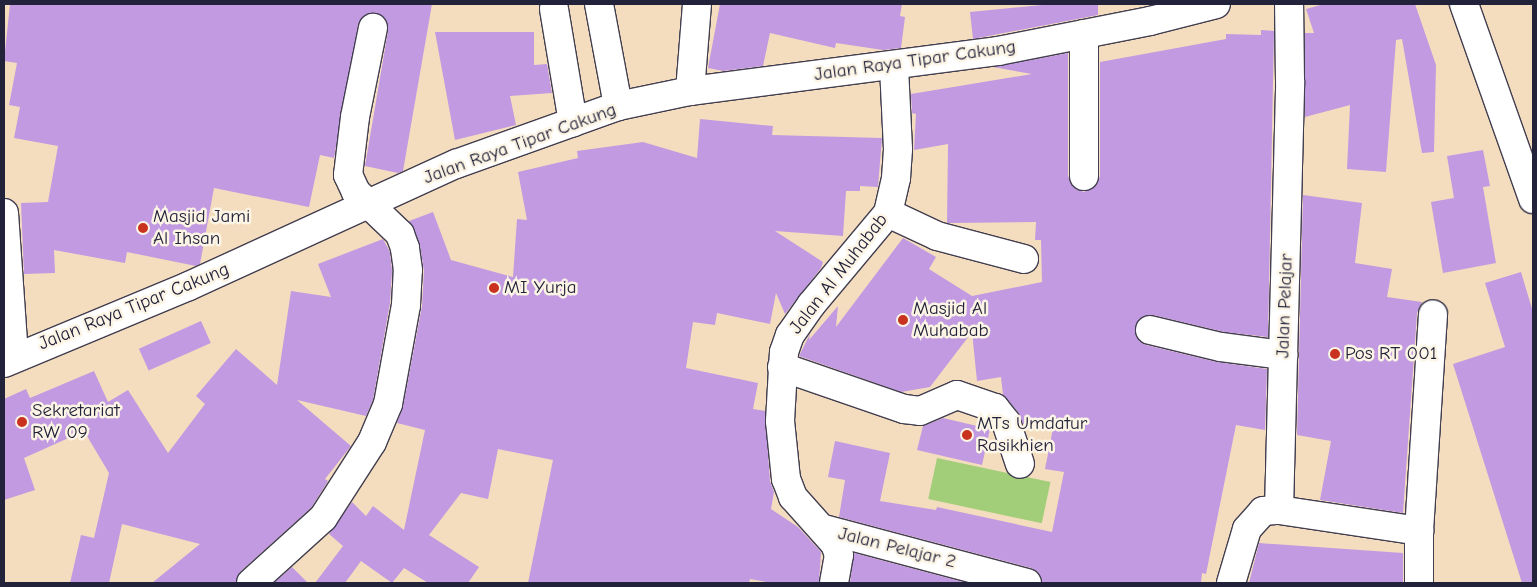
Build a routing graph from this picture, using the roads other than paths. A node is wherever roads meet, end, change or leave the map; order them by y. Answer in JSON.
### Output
{"nodes":[{"id":1,"x":599,"y":4,"type":"edge"},
{"id":2,"x":697,"y":4,"type":"edge"},
{"id":3,"x":1216,"y":4,"type":"edge"},
{"id":4,"x":1289,"y":4,"type":"edge"},
{"id":5,"x":1464,"y":4,"type":"edge"},
{"id":6,"x":554,"y":9,"type":"dead end"},
{"id":7,"x":373,"y":28,"type":"dead end"},
{"id":8,"x":1084,"y":34,"type":"junction"},
{"id":9,"x":894,"y":66,"type":"junction"},
{"id":10,"x":690,"y":90,"type":"junction"},
{"id":11,"x":618,"y":106,"type":"junction"},
{"id":12,"x":573,"y":122,"type":"junction"},
{"id":13,"x":1084,"y":176,"type":"dead end"},
{"id":14,"x":1533,"y":199,"type":"edge"},
{"id":15,"x":369,"y":204,"type":"junction"},
{"id":16,"x":4,"y":213,"type":"edge"},
{"id":17,"x":888,"y":213,"type":"junction"},
{"id":18,"x":1024,"y":259,"type":"dead end"},
{"id":19,"x":1433,"y":314,"type":"dead end"},
{"id":20,"x":1150,"y":330,"type":"dead end"},
{"id":21,"x":1283,"y":355,"type":"junction"},
{"id":22,"x":9,"y":360,"type":"edge"},
{"id":23,"x":782,"y":367,"type":"junction"},
{"id":24,"x":1020,"y":464,"type":"dead end"},
{"id":25,"x":1279,"y":510,"type":"junction"},
{"id":26,"x":824,"y":529,"type":"junction"},
{"id":27,"x":1419,"y":531,"type":"junction"},
{"id":28,"x":251,"y":583,"type":"edge"},
{"id":29,"x":834,"y":583,"type":"edge"},
{"id":30,"x":1027,"y":583,"type":"edge"},
{"id":31,"x":1231,"y":583,"type":"edge"},
{"id":32,"x":1419,"y":583,"type":"edge"}],
"edges":[{"from":1,"to":11,"type":"street"},
{"from":2,"to":10,"type":"street"},
{"from":3,"to":8,"type":"street","name":"Jalan Raya Tipar Cakung"},
{"from":4,"to":21,"type":"street","name":"Jalan Pelajar"},
{"from":5,"to":14,"type":"street"},
{"from":6,"to":12,"type":"street"},
{"from":7,"to":15,"type":"street"},
{"from":8,"to":9,"type":"street","name":"Jalan Raya Tipar Cakung"},
{"from":8,"to":13,"type":"street"},
{"from":9,"to":10,"type":"street","name":"Jalan Raya Tipar Cakung"},
{"from":9,"to":17,"type":"street","name":"Jalan Al Muhabab"},
{"from":10,"to":11,"type":"street","name":"Jalan Raya Tipar Cakung"},
{"from":11,"to":12,"type":"street","name":"Jalan Raya Tipar Cakung"},
{"from":12,"to":15,"type":"street","name":"Jalan Raya Tipar Cakung"},
{"from":15,"to":22,"type":"street","name":"Jalan Raya Tipar Cakung"},
{"from":15,"to":28,"type":"street"},
{"from":16,"to":22,"type":"street"},
{"from":17,"to":18,"type":"street"},
{"from":17,"to":23,"type":"street","name":"Jalan Al Muhabab"},
{"from":19,"to":27,"type":"street"},
{"from":20,"to":21,"type":"street"},
{"from":21,"to":25,"type":"street","name":"Jalan Pelajar"},
{"from":23,"to":24,"type":"street"},
{"from":23,"to":26,"type":"street","name":"Jalan Al Muhabab"},
{"from":25,"to":27,"type":"street"},
{"from":25,"to":31,"type":"street"},
{"from":26,"to":29,"type":"street","name":"Jalan Al Muhabab"},
{"from":26,"to":30,"type":"street","name":"Jalan Pelajar 2"},
{"from":27,"to":32,"type":"street"}]}
